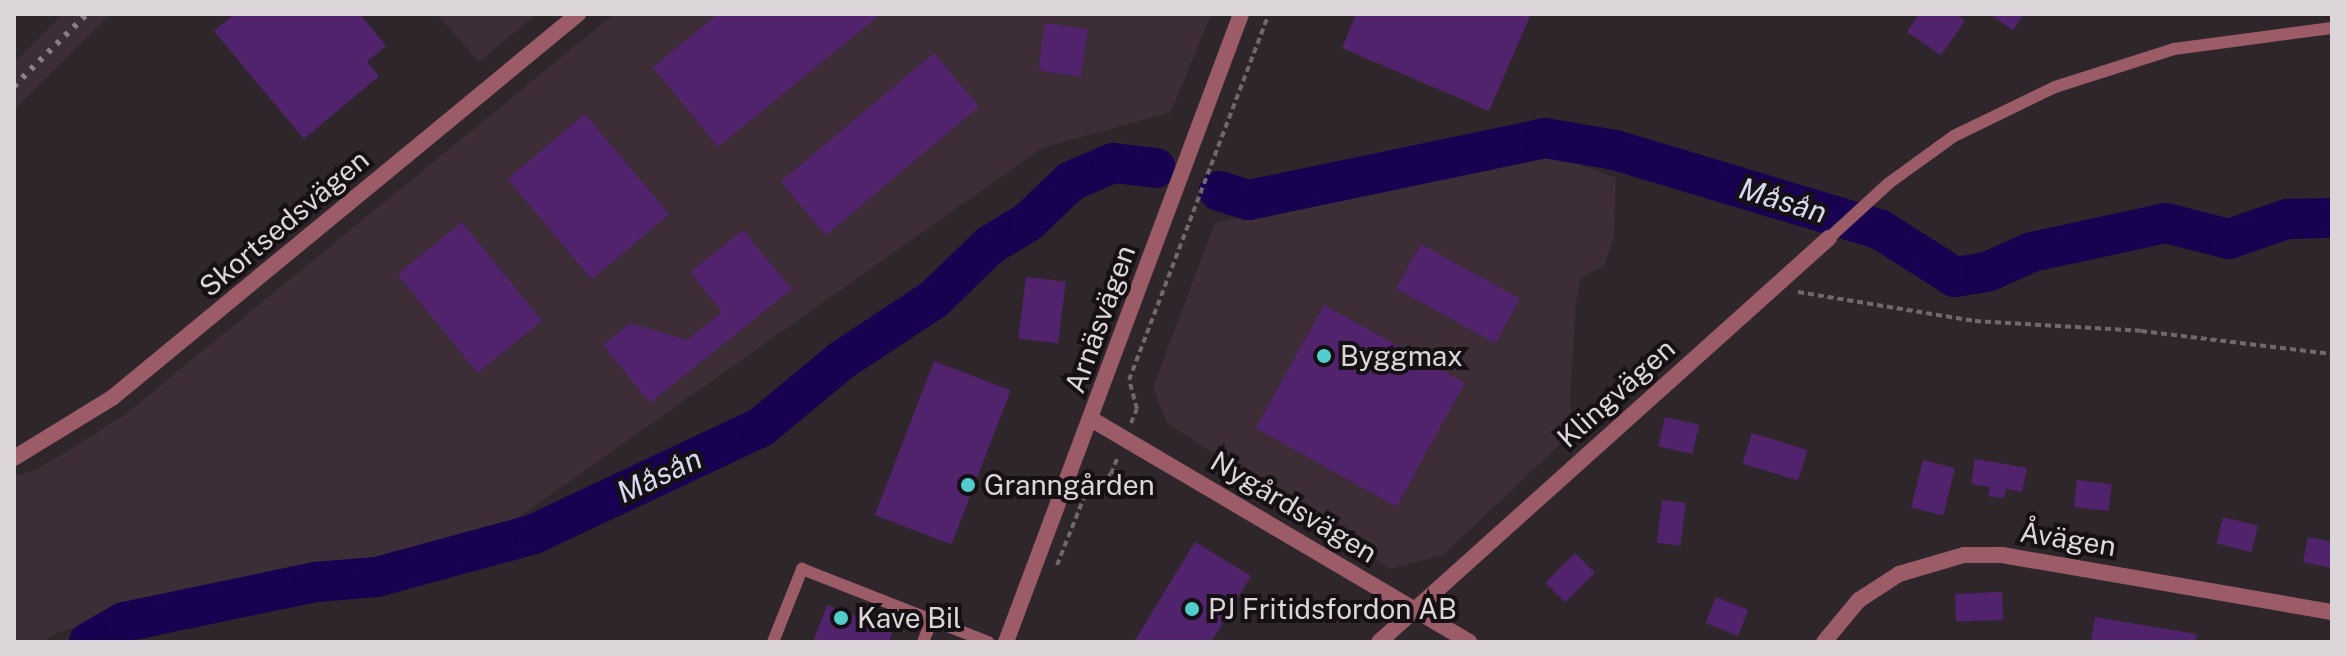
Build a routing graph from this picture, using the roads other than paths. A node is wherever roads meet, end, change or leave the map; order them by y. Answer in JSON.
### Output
{"nodes":[{"id":1,"x":578,"y":14,"type":"edge"},
{"id":2,"x":1241,"y":14,"type":"edge"},
{"id":3,"x":2332,"y":28,"type":"edge"},
{"id":4,"x":1829,"y":238,"type":"joint"},
{"id":5,"x":1091,"y":419,"type":"junction"},
{"id":6,"x":14,"y":458,"type":"edge"},
{"id":7,"x":1416,"y":610,"type":"junction"},
{"id":8,"x":2332,"y":612,"type":"edge"},
{"id":9,"x":932,"y":620,"type":"junction"},
{"id":10,"x":773,"y":642,"type":"edge"},
{"id":11,"x":923,"y":642,"type":"edge"},
{"id":12,"x":988,"y":642,"type":"edge"},
{"id":13,"x":1006,"y":642,"type":"edge"},
{"id":14,"x":1379,"y":642,"type":"edge"},
{"id":15,"x":1469,"y":642,"type":"edge"},
{"id":16,"x":1824,"y":642,"type":"edge"}],
"edges":[{"from":1,"to":6,"type":"street","name":"Skortsedsvägen"},
{"from":2,"to":5,"type":"street","name":"Arnäsvägen"},
{"from":3,"to":4,"type":"lane","name":"Klingvägen"},
{"from":4,"to":7,"type":"street","name":"Klingvägen"},
{"from":5,"to":7,"type":"street","name":"Nygårdsvägen"},
{"from":5,"to":13,"type":"street","name":"Arnäsvägen"},
{"from":7,"to":14,"type":"street","name":"Klingvägen"},
{"from":7,"to":15,"type":"street","name":"Nygårdsvägen"},
{"from":8,"to":16,"type":"street","name":"Åvägen"},
{"from":9,"to":10,"type":"lane"},
{"from":9,"to":11,"type":"lane"},
{"from":9,"to":12,"type":"lane"}]}
